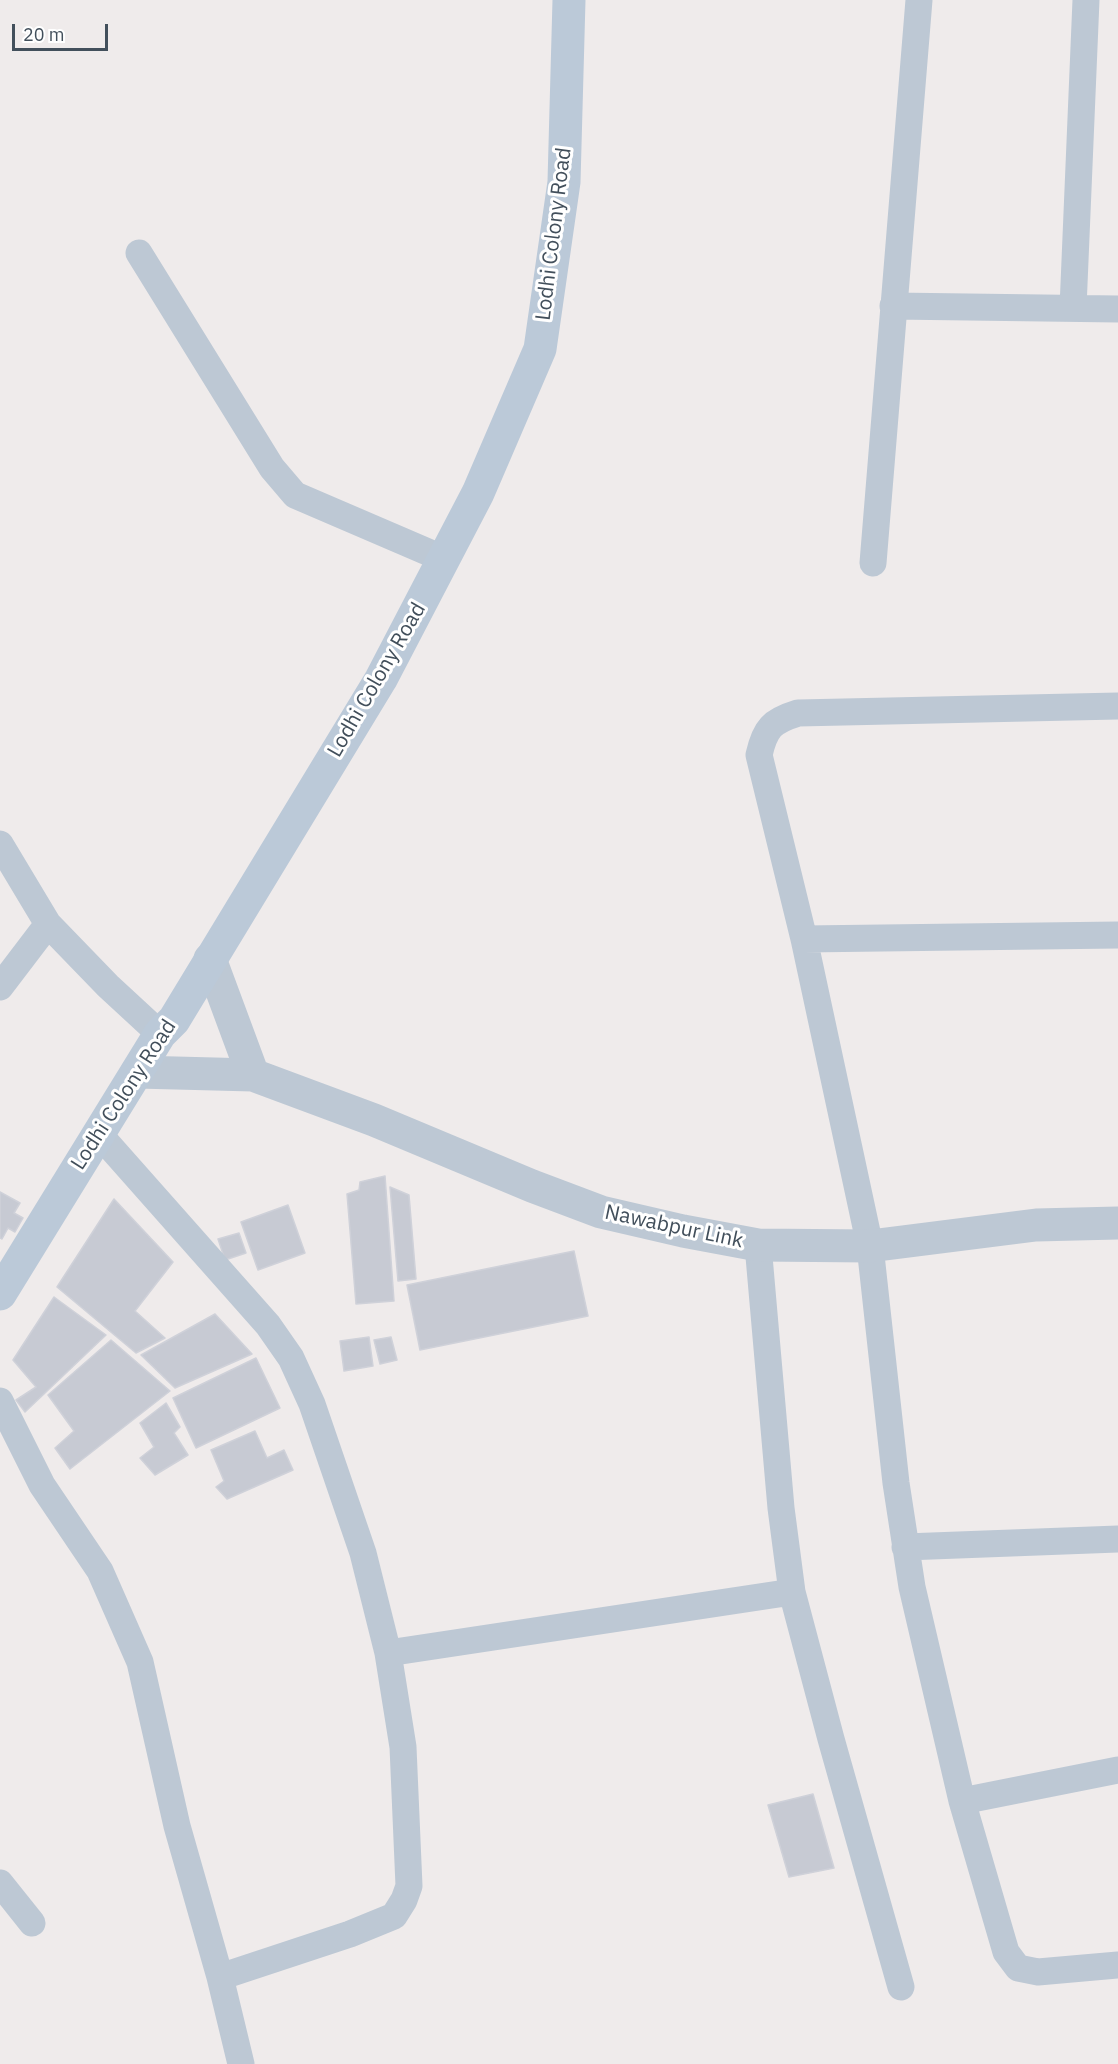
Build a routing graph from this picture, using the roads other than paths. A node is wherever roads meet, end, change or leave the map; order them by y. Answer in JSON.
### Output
{"nodes":[{"id":1,"x":569,"y":0,"type":"edge"},
{"id":2,"x":919,"y":0,"type":"edge"},
{"id":3,"x":1086,"y":0,"type":"edge"},
{"id":4,"x":140,"y":253,"type":"dead end"},
{"id":5,"x":894,"y":306,"type":"junction"},
{"id":6,"x":1073,"y":308,"type":"junction"},
{"id":7,"x":1118,"y":309,"type":"edge"},
{"id":8,"x":444,"y":559,"type":"junction"},
{"id":9,"x":873,"y":563,"type":"dead end"},
{"id":10,"x":1118,"y":706,"type":"edge"},
{"id":11,"x":0,"y":844,"type":"edge"},
{"id":12,"x":48,"y":924,"type":"junction"},
{"id":13,"x":1118,"y":935,"type":"edge"},
{"id":14,"x":804,"y":939,"type":"junction"},
{"id":15,"x":210,"y":959,"type":"junction"},
{"id":16,"x":0,"y":987,"type":"edge"},
{"id":17,"x":160,"y":1035,"type":"junction"},
{"id":18,"x":137,"y":1072,"type":"junction"},
{"id":19,"x":253,"y":1075,"type":"junction"},
{"id":20,"x":98,"y":1133,"type":"junction"},
{"id":21,"x":1118,"y":1223,"type":"edge"},
{"id":22,"x":758,"y":1245,"type":"junction"},
{"id":23,"x":870,"y":1246,"type":"junction"},
{"id":24,"x":0,"y":1294,"type":"edge"},
{"id":25,"x":0,"y":1401,"type":"edge"},
{"id":26,"x":1118,"y":1539,"type":"edge"},
{"id":27,"x":906,"y":1548,"type":"junction"},
{"id":28,"x":792,"y":1592,"type":"junction"},
{"id":29,"x":388,"y":1653,"type":"junction"},
{"id":30,"x":1118,"y":1770,"type":"edge"},
{"id":31,"x":962,"y":1801,"type":"junction"},
{"id":32,"x":0,"y":1883,"type":"edge"},
{"id":33,"x":32,"y":1923,"type":"dead end"},
{"id":34,"x":1118,"y":1965,"type":"edge"},
{"id":35,"x":220,"y":1977,"type":"junction"},
{"id":36,"x":901,"y":1987,"type":"dead end"},
{"id":37,"x":241,"y":2064,"type":"edge"}],
"edges":[{"from":1,"to":8,"type":"main road","name":"Lodhi Colony Road"},
{"from":2,"to":5,"type":"street"},
{"from":3,"to":6,"type":"street"},
{"from":4,"to":8,"type":"street"},
{"from":5,"to":6,"type":"street"},
{"from":5,"to":9,"type":"street"},
{"from":6,"to":7,"type":"street"},
{"from":8,"to":15,"type":"main road","name":"Lodhi Colony Road"},
{"from":10,"to":14,"type":"street"},
{"from":11,"to":12,"type":"street"},
{"from":12,"to":16,"type":"street"},
{"from":12,"to":17,"type":"street"},
{"from":13,"to":14,"type":"street"},
{"from":14,"to":23,"type":"street"},
{"from":15,"to":17,"type":"main road","name":"Lodhi Colony Road"},
{"from":15,"to":19,"type":"street"},
{"from":17,"to":18,"type":"main road","name":"Lodhi Colony Road"},
{"from":18,"to":19,"type":"street","name":"Nawabpur Link"},
{"from":18,"to":20,"type":"main road","name":"Lodhi Colony Road"},
{"from":19,"to":22,"type":"street","name":"Nawabpur Link"},
{"from":20,"to":24,"type":"main road","name":"Lodhi Colony Road"},
{"from":20,"to":29,"type":"street"},
{"from":21,"to":23,"type":"street","name":"Nawabpur Link"},
{"from":22,"to":23,"type":"street","name":"Nawabpur Link"},
{"from":22,"to":28,"type":"street"},
{"from":23,"to":27,"type":"street"},
{"from":25,"to":35,"type":"street"},
{"from":26,"to":27,"type":"street"},
{"from":27,"to":31,"type":"street"},
{"from":28,"to":29,"type":"street"},
{"from":28,"to":36,"type":"street"},
{"from":29,"to":35,"type":"street"},
{"from":30,"to":31,"type":"street"},
{"from":31,"to":34,"type":"street"},
{"from":32,"to":33,"type":"street"},
{"from":35,"to":37,"type":"street"}]}
